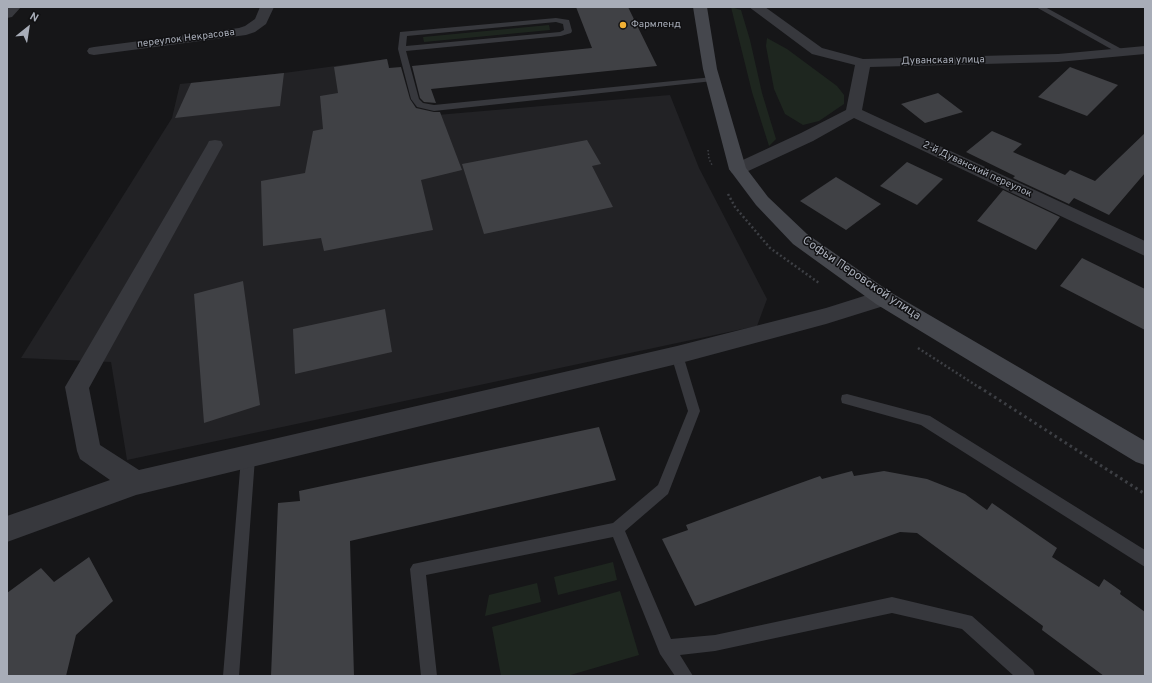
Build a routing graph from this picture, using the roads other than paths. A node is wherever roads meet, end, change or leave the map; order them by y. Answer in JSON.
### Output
{"nodes":[{"id":1,"x":14,"y":7,"type":"edge"},
{"id":2,"x":267,"y":7,"type":"edge"},
{"id":3,"x":700,"y":7,"type":"edge"},
{"id":4,"x":756,"y":7,"type":"edge"},
{"id":5,"x":1040,"y":7,"type":"edge"},
{"id":6,"x":7,"y":14,"type":"edge"},
{"id":7,"x":402,"y":49,"type":"junction"},
{"id":8,"x":1145,"y":50,"type":"edge"},
{"id":9,"x":94,"y":51,"type":"dead end"},
{"id":10,"x":1123,"y":52,"type":"junction"},
{"id":11,"x":863,"y":63,"type":"junction"},
{"id":12,"x":713,"y":79,"type":"junction"},
{"id":13,"x":854,"y":112,"type":"junction"},
{"id":14,"x":215,"y":145,"type":"dead end"},
{"id":15,"x":738,"y":169,"type":"junction"},
{"id":16,"x":1145,"y":249,"type":"edge"},
{"id":17,"x":883,"y":298,"type":"junction"},
{"id":18,"x":677,"y":355,"type":"junction"},
{"id":19,"x":847,"y":399,"type":"dead end"},
{"id":20,"x":1145,"y":454,"type":"edge"},
{"id":21,"x":248,"y":458,"type":"junction"},
{"id":22,"x":136,"y":483,"type":"junction"},
{"id":23,"x":7,"y":529,"type":"edge"},
{"id":24,"x":617,"y":529,"type":"junction"},
{"id":25,"x":1145,"y":559,"type":"edge"},
{"id":26,"x":666,"y":648,"type":"junction"},
{"id":27,"x":231,"y":676,"type":"edge"},
{"id":28,"x":429,"y":676,"type":"edge"},
{"id":29,"x":685,"y":676,"type":"edge"},
{"id":30,"x":1027,"y":676,"type":"edge"}],
"edges":[{"from":1,"to":6,"type":"street"},
{"from":2,"to":9,"type":"street","name":"переулок Некрасова"},
{"from":3,"to":12,"type":"main road","name":"Софьи Перовской улица"},
{"from":4,"to":11,"type":"street","name":"Дуванская улица"},
{"from":5,"to":10,"type":"lane"},
{"from":7,"to":7,"type":"lane"},
{"from":7,"to":12,"type":"lane"},
{"from":8,"to":10,"type":"street","name":"Дуванская улица"},
{"from":10,"to":11,"type":"street","name":"Дуванская улица"},
{"from":11,"to":13,"type":"street"},
{"from":12,"to":15,"type":"main road","name":"Софьи Перовской улица"},
{"from":13,"to":15,"type":"street"},
{"from":13,"to":16,"type":"street","name":"2-й Дуванский переулок"},
{"from":14,"to":22,"type":"street"},
{"from":15,"to":17,"type":"main road","name":"Софьи Перовской улица"},
{"from":17,"to":18,"type":"street"},
{"from":17,"to":20,"type":"main road","name":"Софьи Перовской улица"},
{"from":18,"to":21,"type":"street"},
{"from":18,"to":24,"type":"lane"},
{"from":19,"to":25,"type":"lane"},
{"from":21,"to":22,"type":"street"},
{"from":21,"to":27,"type":"lane"},
{"from":22,"to":23,"type":"street"},
{"from":24,"to":26,"type":"lane"},
{"from":24,"to":28,"type":"lane"},
{"from":26,"to":29,"type":"lane"},
{"from":26,"to":30,"type":"lane"}]}
